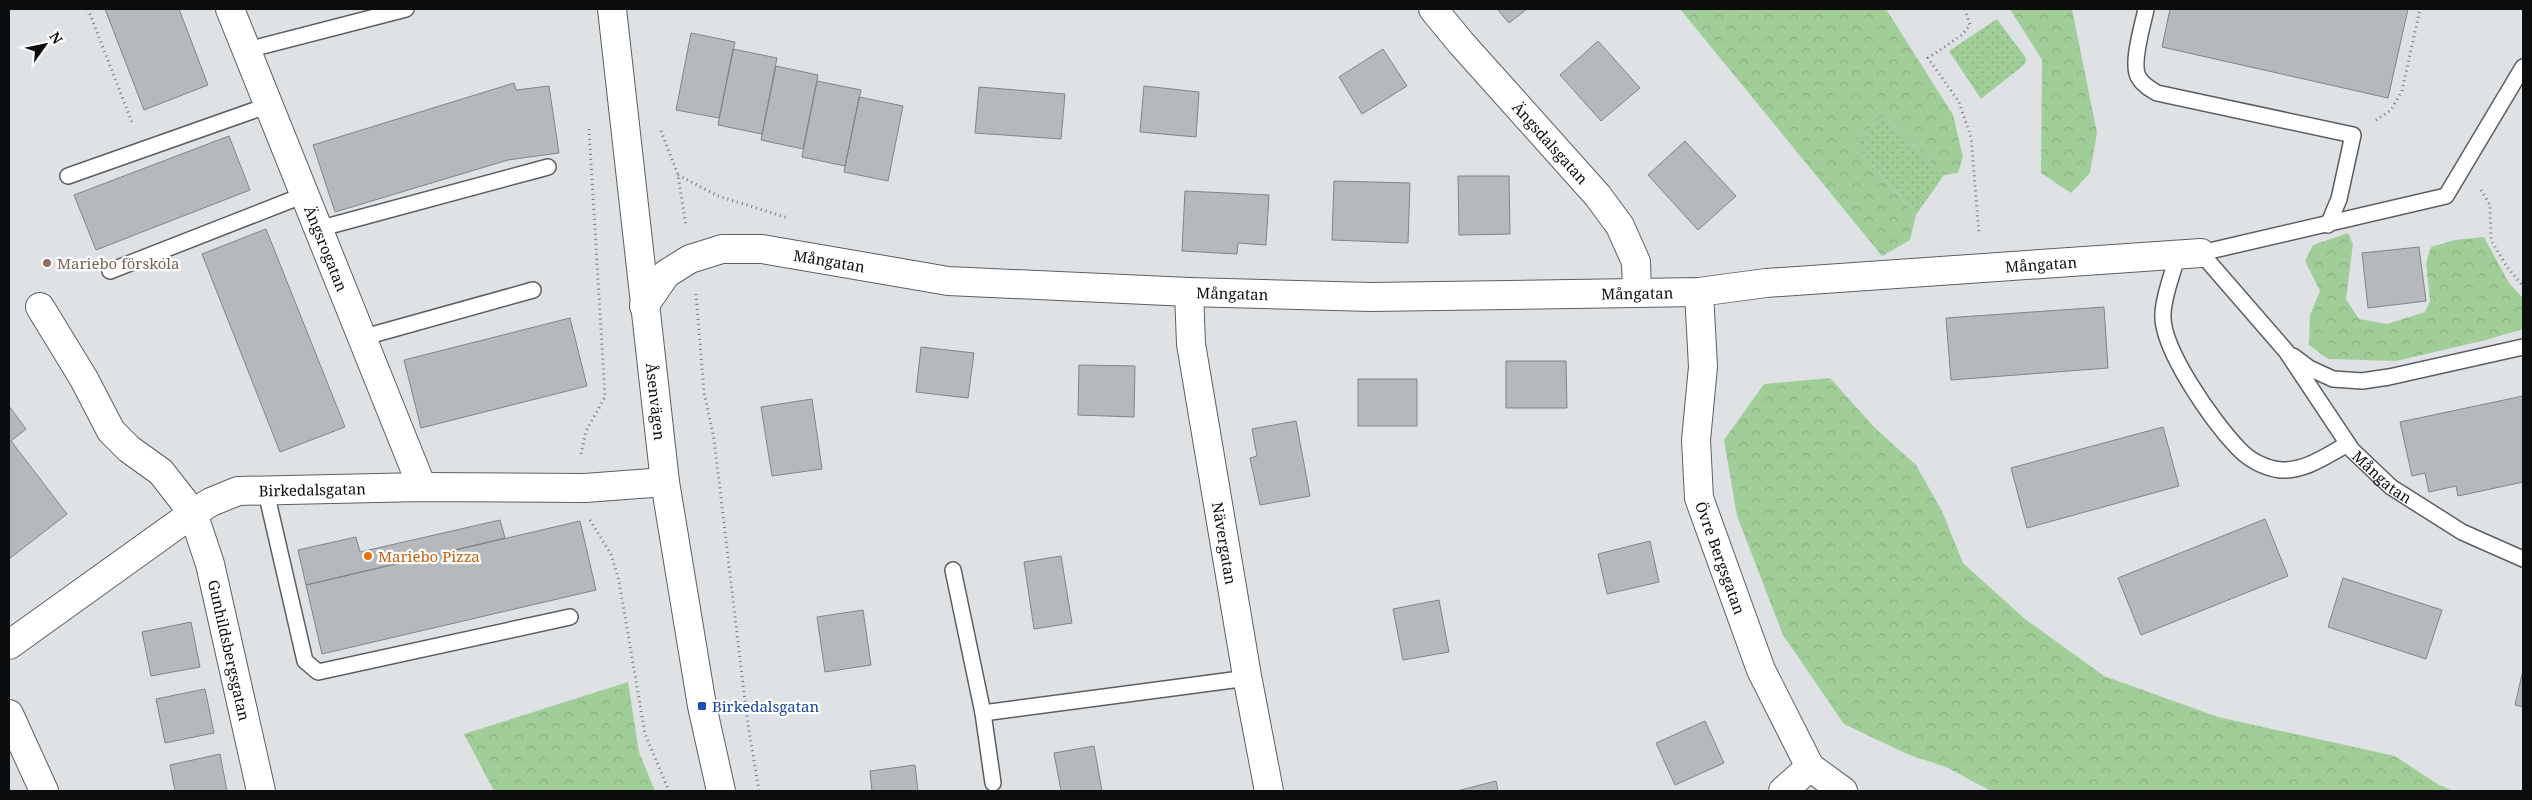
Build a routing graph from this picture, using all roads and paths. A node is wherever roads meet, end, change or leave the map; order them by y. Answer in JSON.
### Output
{"nodes":[{"id":1,"x":88,"y":9,"type":"edge"},
{"id":2,"x":230,"y":9,"type":"edge"},
{"id":3,"x":406,"y":9,"type":"edge"},
{"id":4,"x":612,"y":9,"type":"edge"},
{"id":5,"x":1433,"y":9,"type":"edge"},
{"id":6,"x":1965,"y":9,"type":"edge"},
{"id":7,"x":2146,"y":9,"type":"edge"},
{"id":8,"x":2420,"y":9,"type":"edge"},
{"id":9,"x":247,"y":50,"type":"junction"},
{"id":10,"x":2523,"y":67,"type":"edge"},
{"id":11,"x":269,"y":105,"type":"junction"},
{"id":12,"x":660,"y":122,"type":"dead end"},
{"id":13,"x":589,"y":128,"type":"dead end"},
{"id":14,"x":2353,"y":135,"type":"junction"},
{"id":15,"x":142,"y":149,"type":"junction"},
{"id":16,"x":548,"y":167,"type":"dead end"},
{"id":17,"x":678,"y":175,"type":"junction"},
{"id":18,"x":68,"y":176,"type":"dead end"},
{"id":19,"x":2455,"y":180,"type":"junction"},
{"id":20,"x":304,"y":195,"type":"junction"},
{"id":21,"x":793,"y":219,"type":"dead end"},
{"id":22,"x":2328,"y":225,"type":"junction"},
{"id":23,"x":318,"y":229,"type":"junction"},
{"id":24,"x":2190,"y":254,"type":"junction"},
{"id":25,"x":690,"y":259,"type":"junction"},
{"id":26,"x":1982,"y":268,"type":"junction"},
{"id":27,"x":110,"y":271,"type":"dead end"},
{"id":28,"x":2523,"y":286,"type":"edge"},
{"id":29,"x":533,"y":290,"type":"dead end"},
{"id":30,"x":1189,"y":292,"type":"junction"},
{"id":31,"x":1637,"y":292,"type":"junction"},
{"id":32,"x":1699,"y":292,"type":"junction"},
{"id":33,"x":644,"y":306,"type":"junction"},
{"id":34,"x":40,"y":307,"type":"dead end"},
{"id":35,"x":361,"y":338,"type":"junction"},
{"id":36,"x":2523,"y":347,"type":"edge"},
{"id":37,"x":2286,"y":351,"type":"junction"},
{"id":38,"x":2348,"y":444,"type":"junction"},
{"id":39,"x":665,"y":482,"type":"junction"},
{"id":40,"x":422,"y":486,"type":"junction"},
{"id":41,"x":585,"y":488,"type":"junction"},
{"id":42,"x":266,"y":492,"type":"junction"},
{"id":43,"x":193,"y":513,"type":"junction"},
{"id":44,"x":2523,"y":559,"type":"edge"},
{"id":45,"x":953,"y":570,"type":"dead end"},
{"id":46,"x":570,"y":617,"type":"dead end"},
{"id":47,"x":9,"y":645,"type":"edge"},
{"id":48,"x":1248,"y":678,"type":"junction"},
{"id":49,"x":983,"y":713,"type":"junction"},
{"id":50,"x":9,"y":714,"type":"edge"},
{"id":51,"x":1810,"y":768,"type":"junction"},
{"id":52,"x":992,"y":783,"type":"dead end"},
{"id":53,"x":44,"y":791,"type":"edge"},
{"id":54,"x":261,"y":791,"type":"edge"},
{"id":55,"x":669,"y":791,"type":"edge"},
{"id":56,"x":721,"y":791,"type":"edge"},
{"id":57,"x":758,"y":791,"type":"edge"},
{"id":58,"x":1269,"y":791,"type":"edge"},
{"id":59,"x":1783,"y":791,"type":"edge"},
{"id":60,"x":1844,"y":791,"type":"edge"}],
"edges":[{"from":1,"to":15,"type":"path"},
{"from":2,"to":9,"type":"street","name":"Ängsrogatan"},
{"from":3,"to":9,"type":"lane"},
{"from":4,"to":33,"type":"street","name":"Åsenvägen"},
{"from":5,"to":31,"type":"street","name":"Ängsdalsgatan"},
{"from":6,"to":26,"type":"path"},
{"from":7,"to":14,"type":"lane"},
{"from":8,"to":14,"type":"path"},
{"from":9,"to":11,"type":"street","name":"Ängsrogatan"},
{"from":10,"to":19,"type":"lane"},
{"from":11,"to":15,"type":"lane"},
{"from":11,"to":20,"type":"street","name":"Ängsrogatan"},
{"from":12,"to":17,"type":"path"},
{"from":13,"to":41,"type":"path"},
{"from":14,"to":22,"type":"lane"},
{"from":15,"to":18,"type":"lane"},
{"from":16,"to":23,"type":"lane"},
{"from":17,"to":21,"type":"path"},
{"from":17,"to":25,"type":"path"},
{"from":19,"to":22,"type":"lane"},
{"from":19,"to":28,"type":"path"},
{"from":20,"to":23,"type":"street","name":"Ängsrogatan"},
{"from":20,"to":27,"type":"lane"},
{"from":22,"to":24,"type":"lane"},
{"from":23,"to":35,"type":"street","name":"Ängsrogatan"},
{"from":24,"to":26,"type":"street","name":"Mångatan"},
{"from":24,"to":37,"type":"lane","name":"Mångatan"},
{"from":24,"to":38,"type":"lane"},
{"from":25,"to":30,"type":"street","name":"Mångatan"},
{"from":25,"to":33,"type":"street","name":"Mångatan"},
{"from":25,"to":57,"type":"path"},
{"from":26,"to":32,"type":"street","name":"Mångatan"},
{"from":29,"to":35,"type":"lane"},
{"from":30,"to":31,"type":"street","name":"Mångatan"},
{"from":30,"to":48,"type":"street","name":"Nävergatan"},
{"from":31,"to":32,"type":"street","name":"Mångatan"},
{"from":32,"to":51,"type":"street","name":"Övre Bergsgatan"},
{"from":33,"to":39,"type":"street","name":"Åsenvägen"},
{"from":34,"to":43,"type":"street","name":"Gunhildsbergsgatan"},
{"from":35,"to":40,"type":"street","name":"Ängsrogatan"},
{"from":36,"to":37,"type":"lane"},
{"from":37,"to":38,"type":"lane","name":"Mångatan"},
{"from":38,"to":44,"type":"lane","name":"Mångatan"},
{"from":39,"to":41,"type":"street","name":"Birkedalsgatan"},
{"from":39,"to":56,"type":"street","name":"Åsenvägen"},
{"from":40,"to":41,"type":"street","name":"Birkedalsgatan"},
{"from":40,"to":42,"type":"street","name":"Birkedalsgatan"},
{"from":41,"to":55,"type":"path"},
{"from":42,"to":43,"type":"street","name":"Birkedalsgatan"},
{"from":42,"to":46,"type":"lane"},
{"from":43,"to":47,"type":"street","name":"Birkedalsgatan"},
{"from":43,"to":54,"type":"street","name":"Gunhildsbergsgatan"},
{"from":45,"to":49,"type":"lane"},
{"from":48,"to":49,"type":"lane"},
{"from":48,"to":58,"type":"street","name":"Nävergatan"},
{"from":49,"to":52,"type":"lane"},
{"from":50,"to":53,"type":"street"},
{"from":51,"to":59,"type":"street"},
{"from":51,"to":60,"type":"street","name":"Övre Bergsgatan"}]}
